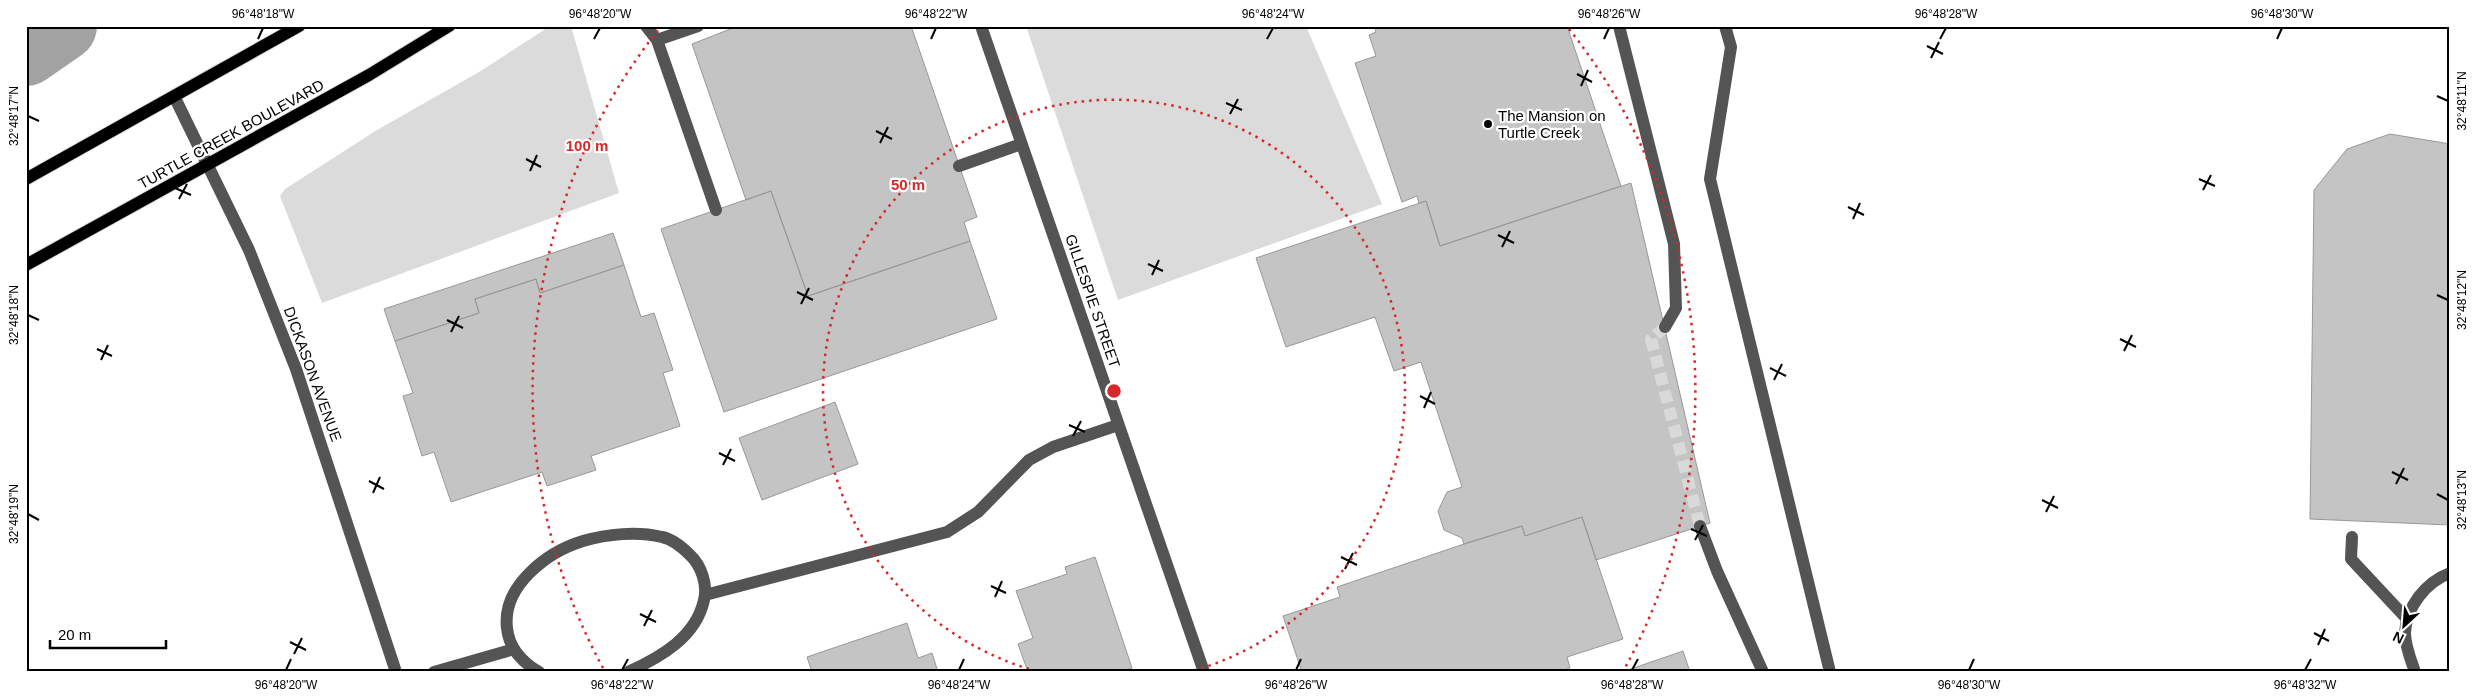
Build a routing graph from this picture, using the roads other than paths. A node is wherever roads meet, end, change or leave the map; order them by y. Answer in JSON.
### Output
{"nodes":[{"id":1,"x":299,"y":26,"type":"edge"},
{"id":2,"x":449,"y":26,"type":"edge"},
{"id":3,"x":646,"y":26,"type":"edge"},
{"id":4,"x":698,"y":26,"type":"edge"},
{"id":5,"x":981,"y":26,"type":"edge"},
{"id":6,"x":1619,"y":26,"type":"edge"},
{"id":7,"x":1725,"y":26,"type":"edge"},
{"id":8,"x":657,"y":40,"type":"junction"},
{"id":9,"x":175,"y":98,"type":"junction"},
{"id":10,"x":1022,"y":144,"type":"junction"},
{"id":11,"x":209,"y":165,"type":"junction"},
{"id":12,"x":959,"y":166,"type":"dead end"},
{"id":13,"x":26,"y":179,"type":"edge"},
{"id":14,"x":716,"y":210,"type":"dead end"},
{"id":15,"x":26,"y":265,"type":"edge"},
{"id":16,"x":1665,"y":328,"type":"tunnel mouth"},
{"id":17,"x":1118,"y":425,"type":"junction"},
{"id":18,"x":1700,"y":526,"type":"tunnel mouth"},
{"id":19,"x":2352,"y":537,"type":"dead end"},
{"id":20,"x":2450,"y":574,"type":"edge"},
{"id":21,"x":706,"y":595,"type":"junction"},
{"id":22,"x":2408,"y":619,"type":"junction"},
{"id":23,"x":514,"y":649,"type":"junction"},
{"id":24,"x":396,"y":672,"type":"edge"},
{"id":25,"x":434,"y":672,"type":"edge"},
{"id":26,"x":539,"y":672,"type":"edge"},
{"id":27,"x":628,"y":672,"type":"edge"},
{"id":28,"x":1204,"y":672,"type":"edge"},
{"id":29,"x":1763,"y":672,"type":"edge"},
{"id":30,"x":1830,"y":672,"type":"edge"},
{"id":31,"x":2415,"y":672,"type":"edge"}],
"edges":[{"from":1,"to":9,"type":"main road"},
{"from":2,"to":11,"type":"main road","name":"TURTLE CREEK BOULEVARD"},
{"from":3,"to":8,"type":"street"},
{"from":4,"to":8,"type":"street"},
{"from":5,"to":10,"type":"street","name":"GILLESPIE STREET"},
{"from":6,"to":16,"type":"street"},
{"from":7,"to":30,"type":"street"},
{"from":8,"to":14,"type":"street"},
{"from":9,"to":11,"type":"street","name":"DICKASON AVENUE"},
{"from":9,"to":13,"type":"main road"},
{"from":10,"to":12,"type":"street"},
{"from":10,"to":17,"type":"street","name":"GILLESPIE STREET"},
{"from":11,"to":15,"type":"main road","name":"TURTLE CREEK BOULEVARD"},
{"from":11,"to":24,"type":"street","name":"DICKASON AVENUE"},
{"from":17,"to":21,"type":"street"},
{"from":17,"to":28,"type":"street","name":"GILLESPIE STREET"},
{"from":18,"to":29,"type":"street"},
{"from":19,"to":22,"type":"street"},
{"from":20,"to":22,"type":"street"},
{"from":21,"to":23,"type":"street"},
{"from":21,"to":27,"type":"street"},
{"from":22,"to":31,"type":"street"},
{"from":23,"to":25,"type":"street"},
{"from":23,"to":26,"type":"street"}]}
